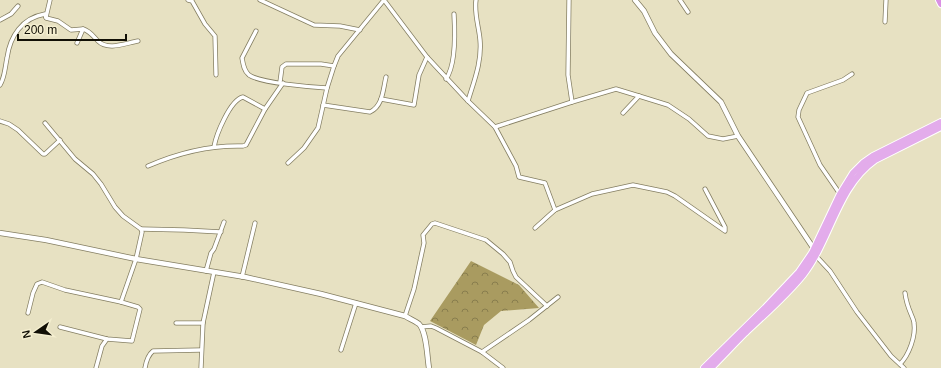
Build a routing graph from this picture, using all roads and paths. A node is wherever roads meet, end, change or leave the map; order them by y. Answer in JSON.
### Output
{"nodes":[{"id":1,"x":50,"y":0,"type":"edge"},
{"id":2,"x":188,"y":0,"type":"edge"},
{"id":3,"x":260,"y":0,"type":"edge"},
{"id":4,"x":384,"y":0,"type":"edge"},
{"id":5,"x":476,"y":0,"type":"edge"},
{"id":6,"x":569,"y":0,"type":"edge"},
{"id":7,"x":635,"y":0,"type":"edge"},
{"id":8,"x":680,"y":0,"type":"edge"},
{"id":9,"x":886,"y":0,"type":"edge"},
{"id":10,"x":940,"y":0,"type":"edge"},
{"id":11,"x":941,"y":4,"type":"edge"},
{"id":12,"x":18,"y":6,"type":"dead end"},
{"id":13,"x":688,"y":12,"type":"dead end"},
{"id":14,"x":454,"y":14,"type":"dead end"},
{"id":15,"x":46,"y":18,"type":"junction"},
{"id":16,"x":0,"y":20,"type":"edge"},
{"id":17,"x":884,"y":22,"type":"dead end"},
{"id":18,"x":83,"y":29,"type":"junction"},
{"id":19,"x":360,"y":30,"type":"junction"},
{"id":20,"x":256,"y":31,"type":"dead end"},
{"id":21,"x":138,"y":41,"type":"dead end"},
{"id":22,"x":77,"y":43,"type":"dead end"},
{"id":23,"x":427,"y":57,"type":"junction"},
{"id":24,"x":334,"y":66,"type":"junction"},
{"id":25,"x":852,"y":74,"type":"dead end"},
{"id":26,"x":216,"y":76,"type":"dead end"},
{"id":27,"x":386,"y":77,"type":"dead end"},
{"id":28,"x":446,"y":79,"type":"junction"},
{"id":29,"x":282,"y":83,"type":"junction"},
{"id":30,"x":0,"y":85,"type":"edge"},
{"id":31,"x":327,"y":88,"type":"junction"},
{"id":32,"x":639,"y":96,"type":"junction"},
{"id":33,"x":381,"y":99,"type":"junction"},
{"id":34,"x":468,"y":101,"type":"junction"},
{"id":35,"x":572,"y":102,"type":"junction"},
{"id":36,"x":323,"y":105,"type":"junction"},
{"id":37,"x":265,"y":108,"type":"junction"},
{"id":38,"x":623,"y":113,"type":"dead end"},
{"id":39,"x":0,"y":121,"type":"edge"},
{"id":40,"x":941,"y":122,"type":"edge"},
{"id":41,"x":45,"y":123,"type":"dead end"},
{"id":42,"x":495,"y":127,"type":"junction"},
{"id":43,"x":941,"y":128,"type":"edge"},
{"id":44,"x":738,"y":136,"type":"junction"},
{"id":45,"x":60,"y":140,"type":"junction"},
{"id":46,"x":214,"y":147,"type":"junction"},
{"id":47,"x":288,"y":163,"type":"dead end"},
{"id":48,"x":148,"y":166,"type":"dead end"},
{"id":49,"x":705,"y":190,"type":"dead end"},
{"id":50,"x":840,"y":194,"type":"junction"},
{"id":51,"x":554,"y":210,"type":"junction"},
{"id":52,"x":224,"y":222,"type":"dead end"},
{"id":53,"x":255,"y":223,"type":"dead end"},
{"id":54,"x":535,"y":228,"type":"dead end"},
{"id":55,"x":141,"y":229,"type":"junction"},
{"id":56,"x":220,"y":232,"type":"junction"},
{"id":57,"x":0,"y":233,"type":"edge"},
{"id":58,"x":815,"y":252,"type":"junction"},
{"id":59,"x":136,"y":259,"type":"junction"},
{"id":60,"x":206,"y":271,"type":"junction"},
{"id":61,"x":214,"y":272,"type":"junction"},
{"id":62,"x":242,"y":277,"type":"junction"},
{"id":63,"x":905,"y":293,"type":"dead end"},
{"id":64,"x":558,"y":297,"type":"dead end"},
{"id":65,"x":122,"y":302,"type":"junction"},
{"id":66,"x":356,"y":303,"type":"junction"},
{"id":67,"x":547,"y":306,"type":"junction"},
{"id":68,"x":28,"y":313,"type":"dead end"},
{"id":69,"x":405,"y":316,"type":"junction"},
{"id":70,"x":176,"y":323,"type":"dead end"},
{"id":71,"x":203,"y":323,"type":"junction"},
{"id":72,"x":60,"y":327,"type":"dead end"},
{"id":73,"x":421,"y":327,"type":"junction"},
{"id":74,"x":107,"y":339,"type":"junction"},
{"id":75,"x":201,"y":350,"type":"junction"},
{"id":76,"x":341,"y":350,"type":"dead end"},
{"id":77,"x":482,"y":352,"type":"junction"},
{"id":78,"x":900,"y":364,"type":"junction"},
{"id":79,"x":96,"y":368,"type":"edge"},
{"id":80,"x":145,"y":368,"type":"edge"},
{"id":81,"x":201,"y":368,"type":"edge"},
{"id":82,"x":429,"y":368,"type":"edge"},
{"id":83,"x":504,"y":368,"type":"edge"},
{"id":84,"x":704,"y":368,"type":"edge"},
{"id":85,"x":711,"y":368,"type":"edge"},
{"id":86,"x":904,"y":368,"type":"edge"}],
"edges":[{"from":1,"to":15,"type":"street"},
{"from":2,"to":26,"type":"street"},
{"from":3,"to":19,"type":"street"},
{"from":4,"to":19,"type":"street"},
{"from":4,"to":23,"type":"street"},
{"from":5,"to":34,"type":"street"},
{"from":6,"to":35,"type":"street"},
{"from":7,"to":44,"type":"street"},
{"from":8,"to":13,"type":"street"},
{"from":9,"to":17,"type":"street"},
{"from":10,"to":11,"type":"highway"},
{"from":12,"to":16,"type":"street"},
{"from":14,"to":28,"type":"street"},
{"from":15,"to":18,"type":"street"},
{"from":15,"to":30,"type":"street"},
{"from":18,"to":21,"type":"street"},
{"from":18,"to":22,"type":"street"},
{"from":19,"to":24,"type":"street"},
{"from":20,"to":29,"type":"street"},
{"from":23,"to":28,"type":"street"},
{"from":23,"to":33,"type":"street"},
{"from":24,"to":29,"type":"street"},
{"from":24,"to":31,"type":"street"},
{"from":25,"to":50,"type":"street"},
{"from":27,"to":33,"type":"street"},
{"from":28,"to":34,"type":"street"},
{"from":29,"to":31,"type":"street"},
{"from":29,"to":37,"type":"street"},
{"from":31,"to":36,"type":"street"},
{"from":32,"to":35,"type":"street"},
{"from":32,"to":38,"type":"street"},
{"from":32,"to":44,"type":"street"},
{"from":33,"to":36,"type":"street"},
{"from":34,"to":42,"type":"street"},
{"from":35,"to":42,"type":"street"},
{"from":36,"to":47,"type":"street"},
{"from":37,"to":46,"type":"street"},
{"from":37,"to":46,"type":"street"},
{"from":39,"to":45,"type":"street"},
{"from":40,"to":50,"type":"main road"},
{"from":41,"to":45,"type":"street"},
{"from":42,"to":51,"type":"street"},
{"from":43,"to":58,"type":"main road"},
{"from":44,"to":58,"type":"street"},
{"from":45,"to":55,"type":"street"},
{"from":46,"to":48,"type":"street"},
{"from":49,"to":51,"type":"street"},
{"from":50,"to":58,"type":"main road"},
{"from":51,"to":54,"type":"street"},
{"from":52,"to":56,"type":"street"},
{"from":53,"to":62,"type":"street"},
{"from":55,"to":56,"type":"street"},
{"from":55,"to":59,"type":"street"},
{"from":56,"to":60,"type":"street"},
{"from":57,"to":59,"type":"street"},
{"from":58,"to":78,"type":"street"},
{"from":58,"to":84,"type":"main road"},
{"from":58,"to":85,"type":"main road"},
{"from":59,"to":60,"type":"street"},
{"from":59,"to":65,"type":"street"},
{"from":60,"to":61,"type":"street"},
{"from":61,"to":62,"type":"street"},
{"from":61,"to":71,"type":"street"},
{"from":62,"to":66,"type":"street"},
{"from":63,"to":78,"type":"street"},
{"from":64,"to":67,"type":"street"},
{"from":65,"to":68,"type":"street"},
{"from":65,"to":74,"type":"street"},
{"from":66,"to":69,"type":"street"},
{"from":66,"to":76,"type":"street"},
{"from":67,"to":69,"type":"street"},
{"from":67,"to":77,"type":"street"},
{"from":69,"to":73,"type":"street"},
{"from":70,"to":71,"type":"street"},
{"from":71,"to":75,"type":"street"},
{"from":72,"to":74,"type":"street"},
{"from":73,"to":77,"type":"street"},
{"from":73,"to":82,"type":"street"},
{"from":74,"to":79,"type":"street"},
{"from":75,"to":80,"type":"street"},
{"from":75,"to":81,"type":"street"},
{"from":77,"to":83,"type":"street"},
{"from":78,"to":86,"type":"street"}]}
